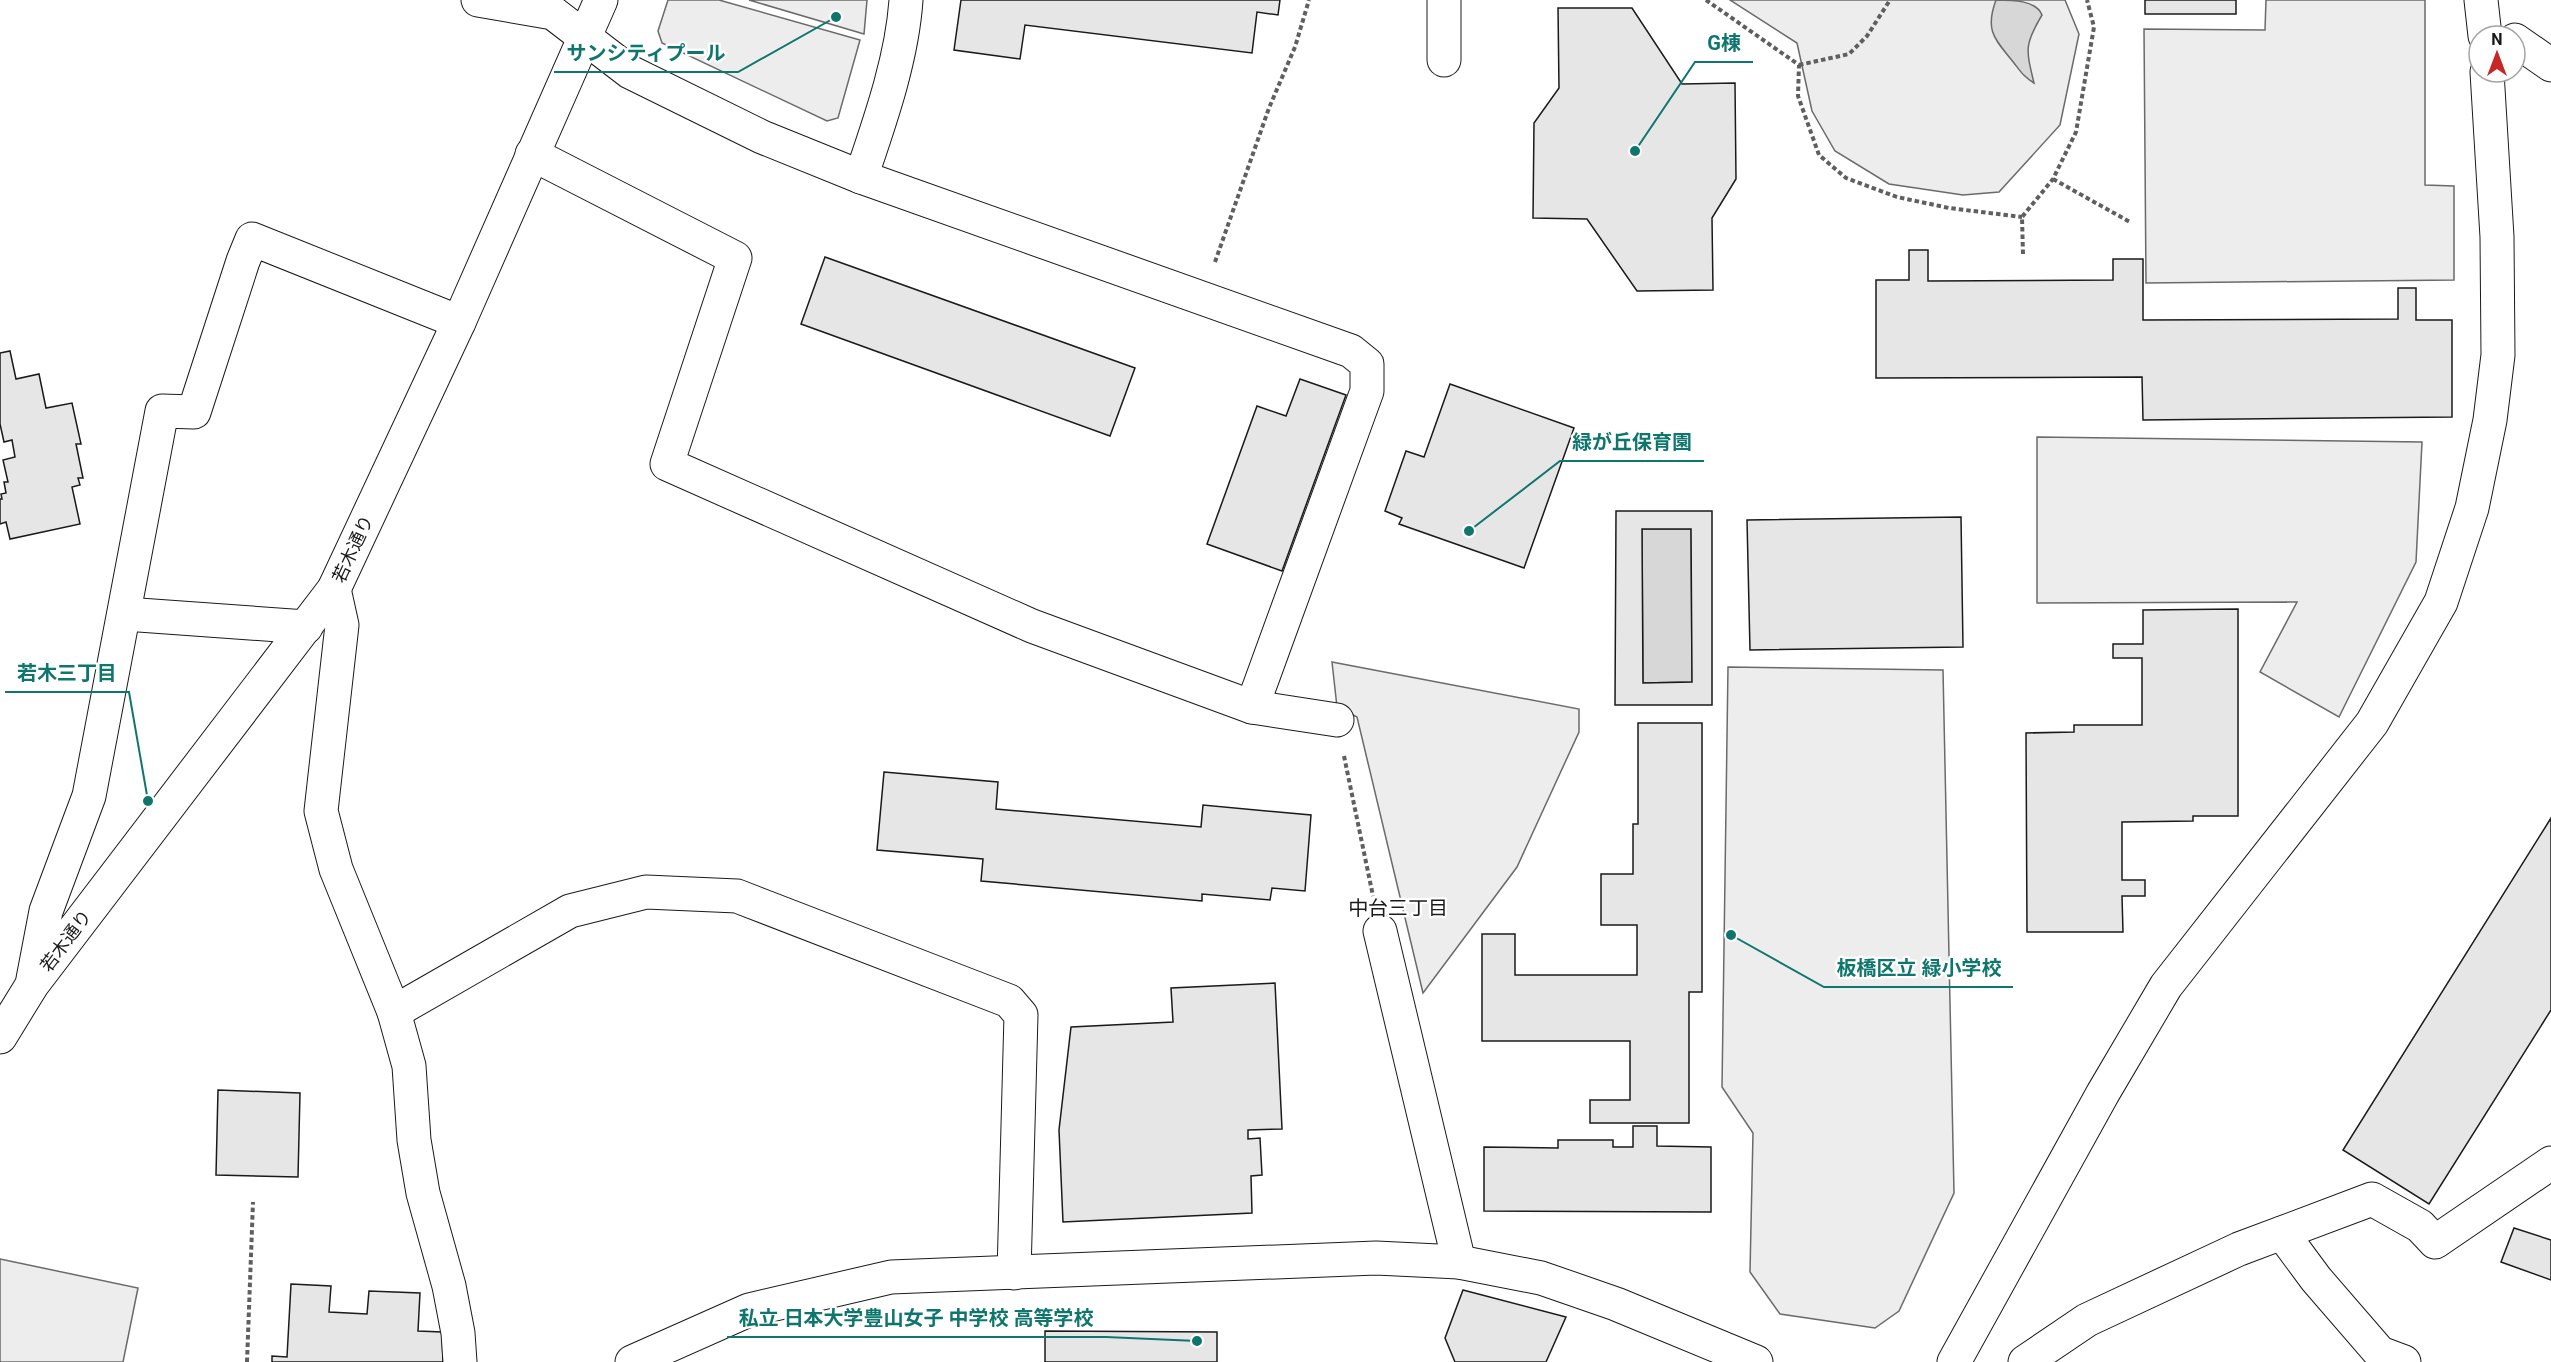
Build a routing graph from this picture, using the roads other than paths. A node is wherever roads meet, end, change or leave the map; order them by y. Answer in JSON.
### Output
{"nodes":[{"id":1,"x":478,"y":0,"type":"edge"},
{"id":2,"x":601,"y":0,"type":"edge"},
{"id":3,"x":906,"y":0,"type":"edge"},
{"id":4,"x":1444,"y":0,"type":"edge"},
{"id":5,"x":585,"y":37,"type":"junction"},
{"id":6,"x":2527,"y":48,"type":"edge"},
{"id":7,"x":1444,"y":60,"type":"dead end"},
{"id":8,"x":2551,"y":65,"type":"edge"},
{"id":9,"x":2488,"y":84,"type":"edge"},
{"id":10,"x":532,"y":154,"type":"junction"},
{"id":11,"x":861,"y":177,"type":"junction"},
{"id":12,"x":459,"y":322,"type":"junction"},
{"id":13,"x":334,"y":589,"type":"junction"},
{"id":14,"x":125,"y":614,"type":"junction"},
{"id":15,"x":306,"y":627,"type":"junction"},
{"id":16,"x":1252,"y":707,"type":"junction"},
{"id":17,"x":1337,"y":720,"type":"road end"},
{"id":18,"x":1380,"y":931,"type":"road end"},
{"id":19,"x":32,"y":985,"type":"junction"},
{"id":20,"x":394,"y":1012,"type":"junction"},
{"id":21,"x":0,"y":1037,"type":"edge"},
{"id":22,"x":2551,"y":1163,"type":"edge"},
{"id":23,"x":2282,"y":1233,"type":"junction"},
{"id":24,"x":1459,"y":1262,"type":"junction"},
{"id":25,"x":1014,"y":1273,"type":"junction"},
{"id":26,"x":2392,"y":1360,"type":"edge"},
{"id":27,"x":460,"y":1362,"type":"edge"},
{"id":28,"x":632,"y":1362,"type":"edge"},
{"id":29,"x":1756,"y":1362,"type":"edge"},
{"id":30,"x":1954,"y":1362,"type":"edge"},
{"id":31,"x":2025,"y":1362,"type":"edge"}],
"edges":[{"from":1,"to":5,"type":"street"},
{"from":2,"to":5,"type":"street","name":"若木通り"},
{"from":3,"to":11,"type":"street"},
{"from":4,"to":7,"type":"street"},
{"from":5,"to":10,"type":"street","name":"若木通り"},
{"from":5,"to":11,"type":"street"},
{"from":6,"to":8,"type":"street"},
{"from":9,"to":30,"type":"street"},
{"from":10,"to":12,"type":"street","name":"若木通り"},
{"from":10,"to":16,"type":"street"},
{"from":11,"to":16,"type":"street"},
{"from":12,"to":13,"type":"street","name":"若木通り"},
{"from":12,"to":14,"type":"street"},
{"from":13,"to":15,"type":"street","name":"若木通り"},
{"from":13,"to":20,"type":"street"},
{"from":14,"to":15,"type":"street"},
{"from":14,"to":19,"type":"street"},
{"from":15,"to":19,"type":"street","name":"若木通り"},
{"from":16,"to":17,"type":"street"},
{"from":18,"to":24,"type":"street"},
{"from":19,"to":21,"type":"street","name":"若木通り"},
{"from":20,"to":25,"type":"street"},
{"from":20,"to":27,"type":"street"},
{"from":22,"to":23,"type":"street"},
{"from":23,"to":26,"type":"street"},
{"from":23,"to":31,"type":"street"},
{"from":24,"to":25,"type":"street"},
{"from":24,"to":29,"type":"street"},
{"from":25,"to":28,"type":"street"}]}
